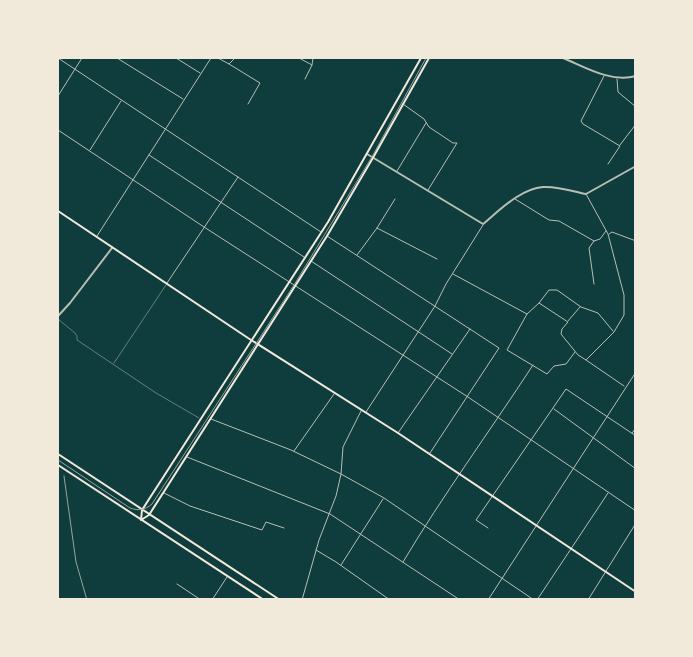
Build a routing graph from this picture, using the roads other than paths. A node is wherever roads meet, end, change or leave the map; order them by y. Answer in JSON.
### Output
{"nodes":[{"id":1,"x":58,"y":58,"type":"edge"},
{"id":2,"x":82,"y":58,"type":"edge"},
{"id":3,"x":117,"y":58,"type":"edge"},
{"id":4,"x":176,"y":58,"type":"edge"},
{"id":5,"x":211,"y":58,"type":"edge"},
{"id":6,"x":218,"y":58,"type":"edge"},
{"id":7,"x":235,"y":58,"type":"edge"},
{"id":8,"x":299,"y":58,"type":"edge"},
{"id":9,"x":314,"y":58,"type":"edge"},
{"id":10,"x":421,"y":58,"type":"edge"},
{"id":11,"x":429,"y":58,"type":"edge"},
{"id":12,"x":563,"y":58,"type":"edge"},
{"id":13,"x":229,"y":64,"type":"junction"},
{"id":14,"x":312,"y":65,"type":"junction"},
{"id":15,"x":74,"y":69,"type":"junction"},
{"id":16,"x":201,"y":74,"type":"junction"},
{"id":17,"x":604,"y":75,"type":"junction"},
{"id":18,"x":636,"y":76,"type":"edge"},
{"id":19,"x":617,"y":78,"type":"junction"},
{"id":20,"x":304,"y":79,"type":"dead end"},
{"id":21,"x":58,"y":96,"type":"edge"},
{"id":22,"x":184,"y":99,"type":"junction"},
{"id":23,"x":121,"y":101,"type":"junction"},
{"id":24,"x":248,"y":104,"type":"dead end"},
{"id":25,"x":403,"y":104,"type":"junction"},
{"id":26,"x":636,"y":107,"type":"edge"},
{"id":27,"x":426,"y":122,"type":"junction"},
{"id":28,"x":636,"y":124,"type":"edge"},
{"id":29,"x":164,"y":129,"type":"junction"},
{"id":30,"x":58,"y":130,"type":"edge"},
{"id":31,"x":620,"y":146,"type":"junction"},
{"id":32,"x":90,"y":151,"type":"junction"},
{"id":33,"x":368,"y":154,"type":"junction"},
{"id":34,"x":148,"y":155,"type":"junction"},
{"id":35,"x":374,"y":156,"type":"junction"},
{"id":36,"x":608,"y":164,"type":"dead end"},
{"id":37,"x":636,"y":166,"type":"edge"},
{"id":38,"x":397,"y":172,"type":"junction"},
{"id":39,"x":238,"y":177,"type":"junction"},
{"id":40,"x":132,"y":179,"type":"junction"},
{"id":41,"x":428,"y":191,"type":"junction"},
{"id":42,"x":586,"y":194,"type":"junction"},
{"id":43,"x":395,"y":199,"type":"dead end"},
{"id":44,"x":515,"y":199,"type":"junction"},
{"id":45,"x":222,"y":202,"type":"junction"},
{"id":46,"x":58,"y":211,"type":"edge"},
{"id":47,"x":483,"y":224,"type":"junction"},
{"id":48,"x":204,"y":227,"type":"junction"},
{"id":49,"x":377,"y":228,"type":"junction"},
{"id":50,"x":606,"y":230,"type":"junction"},
{"id":51,"x":321,"y":232,"type":"junction"},
{"id":52,"x":608,"y":234,"type":"junction"},
{"id":53,"x":327,"y":236,"type":"junction"},
{"id":54,"x":97,"y":237,"type":"junction"},
{"id":55,"x":636,"y":240,"type":"edge"},
{"id":56,"x":594,"y":241,"type":"junction"},
{"id":57,"x":113,"y":248,"type":"junction"},
{"id":58,"x":357,"y":255,"type":"junction"},
{"id":59,"x":305,"y":258,"type":"junction"},
{"id":60,"x":437,"y":259,"type":"dead end"},
{"id":61,"x":310,"y":261,"type":"junction"},
{"id":62,"x":453,"y":274,"type":"junction"},
{"id":63,"x":290,"y":282,"type":"junction"},
{"id":64,"x":166,"y":284,"type":"junction"},
{"id":65,"x":594,"y":284,"type":"dead end"},
{"id":66,"x":295,"y":286,"type":"junction"},
{"id":67,"x":539,"y":303,"type":"junction"},
{"id":68,"x":435,"y":306,"type":"junction"},
{"id":69,"x":581,"y":307,"type":"junction"},
{"id":70,"x":527,"y":314,"type":"junction"},
{"id":71,"x":58,"y":318,"type":"edge"},
{"id":72,"x":568,"y":322,"type":"junction"},
{"id":73,"x":470,"y":329,"type":"junction"},
{"id":74,"x":418,"y":332,"type":"junction"},
{"id":75,"x":614,"y":332,"type":"junction"},
{"id":76,"x":251,"y":340,"type":"junction"},
{"id":77,"x":258,"y":344,"type":"junction"},
{"id":78,"x":575,"y":352,"type":"junction"},
{"id":79,"x":452,"y":354,"type":"junction"},
{"id":80,"x":404,"y":356,"type":"junction"},
{"id":81,"x":586,"y":360,"type":"junction"},
{"id":82,"x":113,"y":365,"type":"junction"},
{"id":83,"x":533,"y":365,"type":"junction"},
{"id":84,"x":636,"y":372,"type":"edge"},
{"id":85,"x":437,"y":377,"type":"junction"},
{"id":86,"x":625,"y":387,"type":"junction"},
{"id":87,"x":334,"y":393,"type":"junction"},
{"id":88,"x":468,"y":397,"type":"junction"},
{"id":89,"x":553,"y":408,"type":"junction"},
{"id":90,"x":362,"y":410,"type":"junction"},
{"id":91,"x":366,"y":413,"type":"junction"},
{"id":92,"x":607,"y":417,"type":"junction"},
{"id":93,"x":499,"y":418,"type":"junction"},
{"id":94,"x":200,"y":419,"type":"junction"},
{"id":95,"x":210,"y":419,"type":"junction"},
{"id":96,"x":636,"y":428,"type":"edge"},
{"id":97,"x":398,"y":433,"type":"junction"},
{"id":98,"x":632,"y":433,"type":"junction"},
{"id":99,"x":636,"y":436,"type":"edge"},
{"id":100,"x":593,"y":439,"type":"junction"},
{"id":101,"x":530,"y":440,"type":"junction"},
{"id":102,"x":294,"y":452,"type":"junction"},
{"id":103,"x":58,"y":454,"type":"edge"},
{"id":104,"x":430,"y":454,"type":"junction"},
{"id":105,"x":186,"y":457,"type":"junction"},
{"id":106,"x":58,"y":465,"type":"edge"},
{"id":107,"x":573,"y":468,"type":"junction"},
{"id":108,"x":636,"y":469,"type":"edge"},
{"id":109,"x":341,"y":474,"type":"junction"},
{"id":110,"x":460,"y":475,"type":"junction"},
{"id":111,"x":608,"y":492,"type":"junction"},
{"id":112,"x":164,"y":493,"type":"junction"},
{"id":113,"x":492,"y":496,"type":"junction"},
{"id":114,"x":384,"y":498,"type":"junction"},
{"id":115,"x":142,"y":510,"type":"junction"},
{"id":116,"x":636,"y":511,"type":"edge"},
{"id":117,"x":330,"y":514,"type":"junction"},
{"id":118,"x":150,"y":515,"type":"junction"},
{"id":119,"x":142,"y":520,"type":"junction"},
{"id":120,"x":636,"y":523,"type":"edge"},
{"id":121,"x":535,"y":525,"type":"junction"},
{"id":122,"x":424,"y":526,"type":"junction"},
{"id":123,"x":284,"y":528,"type":"dead end"},
{"id":124,"x":488,"y":528,"type":"dead end"},
{"id":125,"x":362,"y":534,"type":"junction"},
{"id":126,"x":571,"y":549,"type":"junction"},
{"id":127,"x":316,"y":550,"type":"junction"},
{"id":128,"x":402,"y":563,"type":"junction"},
{"id":129,"x":340,"y":565,"type":"junction"},
{"id":130,"x":606,"y":572,"type":"junction"},
{"id":131,"x":228,"y":576,"type":"junction"},
{"id":132,"x":502,"y":579,"type":"junction"},
{"id":133,"x":177,"y":584,"type":"dead end"},
{"id":134,"x":636,"y":592,"type":"edge"},
{"id":135,"x":201,"y":600,"type":"edge"},
{"id":136,"x":212,"y":600,"type":"edge"},
{"id":137,"x":264,"y":600,"type":"edge"},
{"id":138,"x":280,"y":600,"type":"edge"},
{"id":139,"x":302,"y":600,"type":"edge"},
{"id":140,"x":390,"y":600,"type":"edge"},
{"id":141,"x":460,"y":600,"type":"edge"},
{"id":142,"x":488,"y":600,"type":"edge"},
{"id":143,"x":535,"y":600,"type":"edge"},
{"id":144,"x":588,"y":600,"type":"edge"}],
"edges":[{"from":1,"to":15,"type":"street"},
{"from":2,"to":15,"type":"street"},
{"from":3,"to":22,"type":"street"},
{"from":4,"to":16,"type":"street"},
{"from":5,"to":16,"type":"street"},
{"from":6,"to":13,"type":"street"},
{"from":7,"to":13,"type":"street"},
{"from":8,"to":14,"type":"street"},
{"from":9,"to":14,"type":"street"},
{"from":10,"to":33,"type":"main road"},
{"from":11,"to":25,"type":"main road"},
{"from":12,"to":17,"type":"street"},
{"from":13,"to":24,"type":"street"},
{"from":14,"to":20,"type":"street"},
{"from":15,"to":21,"type":"street"},
{"from":15,"to":23,"type":"street"},
{"from":16,"to":22,"type":"street"},
{"from":17,"to":19,"type":"street"},
{"from":17,"to":31,"type":"street"},
{"from":18,"to":19,"type":"street"},
{"from":19,"to":26,"type":"street"},
{"from":22,"to":29,"type":"street"},
{"from":23,"to":29,"type":"street"},
{"from":23,"to":32,"type":"street"},
{"from":25,"to":27,"type":"street"},
{"from":25,"to":35,"type":"main road"},
{"from":27,"to":38,"type":"street"},
{"from":27,"to":41,"type":"street"},
{"from":28,"to":31,"type":"street"},
{"from":29,"to":34,"type":"street"},
{"from":29,"to":39,"type":"street"},
{"from":30,"to":32,"type":"street"},
{"from":31,"to":36,"type":"street"},
{"from":32,"to":40,"type":"street"},
{"from":33,"to":35,"type":"street"},
{"from":33,"to":51,"type":"main road"},
{"from":34,"to":40,"type":"street"},
{"from":34,"to":45,"type":"street"},
{"from":35,"to":38,"type":"street"},
{"from":35,"to":53,"type":"main road"},
{"from":37,"to":42,"type":"street"},
{"from":38,"to":41,"type":"street"},
{"from":39,"to":45,"type":"street"},
{"from":39,"to":51,"type":"street"},
{"from":40,"to":48,"type":"street"},
{"from":40,"to":54,"type":"street"},
{"from":41,"to":47,"type":"street"},
{"from":42,"to":44,"type":"street"},
{"from":42,"to":50,"type":"street"},
{"from":43,"to":49,"type":"street"},
{"from":44,"to":47,"type":"street"},
{"from":44,"to":56,"type":"street"},
{"from":45,"to":48,"type":"street"},
{"from":45,"to":59,"type":"street"},
{"from":46,"to":54,"type":"main road"},
{"from":47,"to":62,"type":"street"},
{"from":48,"to":63,"type":"street"},
{"from":48,"to":64,"type":"street"},
{"from":49,"to":58,"type":"street"},
{"from":49,"to":60,"type":"street"},
{"from":50,"to":52,"type":"street"},
{"from":50,"to":56,"type":"street"},
{"from":51,"to":59,"type":"main road"},
{"from":52,"to":55,"type":"street"},
{"from":52,"to":75,"type":"street"},
{"from":53,"to":58,"type":"street"},
{"from":53,"to":61,"type":"main road"},
{"from":54,"to":57,"type":"main road"},
{"from":56,"to":65,"type":"street"},
{"from":57,"to":64,"type":"main road"},
{"from":57,"to":71,"type":"street"},
{"from":58,"to":68,"type":"street"},
{"from":59,"to":63,"type":"main road"},
{"from":61,"to":66,"type":"main road"},
{"from":61,"to":74,"type":"street"},
{"from":62,"to":68,"type":"street"},
{"from":62,"to":70,"type":"street"},
{"from":63,"to":66,"type":"street"},
{"from":63,"to":76,"type":"main road"},
{"from":64,"to":76,"type":"main road"},
{"from":64,"to":82,"type":"lane"},
{"from":66,"to":77,"type":"main road"},
{"from":66,"to":80,"type":"street"},
{"from":67,"to":69,"type":"street"},
{"from":67,"to":70,"type":"street"},
{"from":67,"to":72,"type":"street"},
{"from":68,"to":73,"type":"street"},
{"from":68,"to":74,"type":"street"},
{"from":69,"to":72,"type":"street"},
{"from":69,"to":75,"type":"street"},
{"from":70,"to":83,"type":"street"},
{"from":71,"to":82,"type":"lane"},
{"from":72,"to":78,"type":"street"},
{"from":73,"to":79,"type":"street"},
{"from":73,"to":88,"type":"street"},
{"from":74,"to":79,"type":"street"},
{"from":74,"to":80,"type":"street"},
{"from":75,"to":81,"type":"street"},
{"from":76,"to":77,"type":"main road"},
{"from":76,"to":94,"type":"main road"},
{"from":77,"to":87,"type":"main road"},
{"from":77,"to":95,"type":"main road"},
{"from":78,"to":81,"type":"street"},
{"from":78,"to":83,"type":"street"},
{"from":79,"to":85,"type":"street"},
{"from":80,"to":85,"type":"street"},
{"from":80,"to":91,"type":"street"},
{"from":81,"to":86,"type":"street"},
{"from":82,"to":94,"type":"lane"},
{"from":83,"to":93,"type":"street"},
{"from":84,"to":86,"type":"street"},
{"from":85,"to":88,"type":"street"},
{"from":85,"to":97,"type":"street"},
{"from":86,"to":92,"type":"street"},
{"from":87,"to":90,"type":"main road"},
{"from":87,"to":102,"type":"street"},
{"from":88,"to":93,"type":"street"},
{"from":88,"to":104,"type":"street"},
{"from":89,"to":92,"type":"street"},
{"from":89,"to":100,"type":"street"},
{"from":89,"to":101,"type":"street"},
{"from":90,"to":91,"type":"main road"},
{"from":90,"to":109,"type":"street"},
{"from":91,"to":97,"type":"main road"},
{"from":92,"to":98,"type":"street"},
{"from":92,"to":100,"type":"street"},
{"from":93,"to":101,"type":"street"},
{"from":93,"to":110,"type":"street"},
{"from":94,"to":115,"type":"main road"},
{"from":95,"to":102,"type":"street"},
{"from":95,"to":105,"type":"main road"},
{"from":96,"to":98,"type":"street"},
{"from":97,"to":104,"type":"main road"},
{"from":98,"to":99,"type":"street"},
{"from":100,"to":107,"type":"street"},
{"from":100,"to":108,"type":"street"},
{"from":101,"to":107,"type":"street"},
{"from":101,"to":113,"type":"street"},
{"from":102,"to":109,"type":"street"},
{"from":103,"to":115,"type":"main road"},
{"from":104,"to":110,"type":"main road"},
{"from":105,"to":112,"type":"main road"},
{"from":105,"to":117,"type":"street"},
{"from":106,"to":119,"type":"main road"},
{"from":107,"to":111,"type":"street"},
{"from":107,"to":121,"type":"street"},
{"from":109,"to":114,"type":"street"},
{"from":109,"to":117,"type":"street"},
{"from":110,"to":113,"type":"main road"},
{"from":110,"to":122,"type":"street"},
{"from":111,"to":116,"type":"street"},
{"from":111,"to":126,"type":"street"},
{"from":112,"to":118,"type":"main road"},
{"from":112,"to":123,"type":"street"},
{"from":113,"to":121,"type":"main road"},
{"from":113,"to":124,"type":"street"},
{"from":114,"to":122,"type":"street"},
{"from":114,"to":125,"type":"street"},
{"from":115,"to":118,"type":"main road"},
{"from":115,"to":119,"type":"main road"},
{"from":117,"to":125,"type":"street"},
{"from":117,"to":127,"type":"street"},
{"from":118,"to":119,"type":"main road"},
{"from":118,"to":138,"type":"main road"},
{"from":119,"to":131,"type":"main road"},
{"from":120,"to":130,"type":"street"},
{"from":121,"to":126,"type":"main road"},
{"from":121,"to":132,"type":"street"},
{"from":122,"to":128,"type":"street"},
{"from":122,"to":132,"type":"street"},
{"from":125,"to":128,"type":"street"},
{"from":125,"to":129,"type":"street"},
{"from":126,"to":130,"type":"main road"},
{"from":126,"to":143,"type":"street"},
{"from":127,"to":129,"type":"street"},
{"from":127,"to":139,"type":"street"},
{"from":128,"to":141,"type":"street"},
{"from":129,"to":140,"type":"street"},
{"from":130,"to":134,"type":"main road"},
{"from":130,"to":144,"type":"street"},
{"from":131,"to":136,"type":"street"},
{"from":131,"to":137,"type":"main road"},
{"from":132,"to":142,"type":"street"},
{"from":132,"to":143,"type":"street"},
{"from":133,"to":135,"type":"street"}]}
